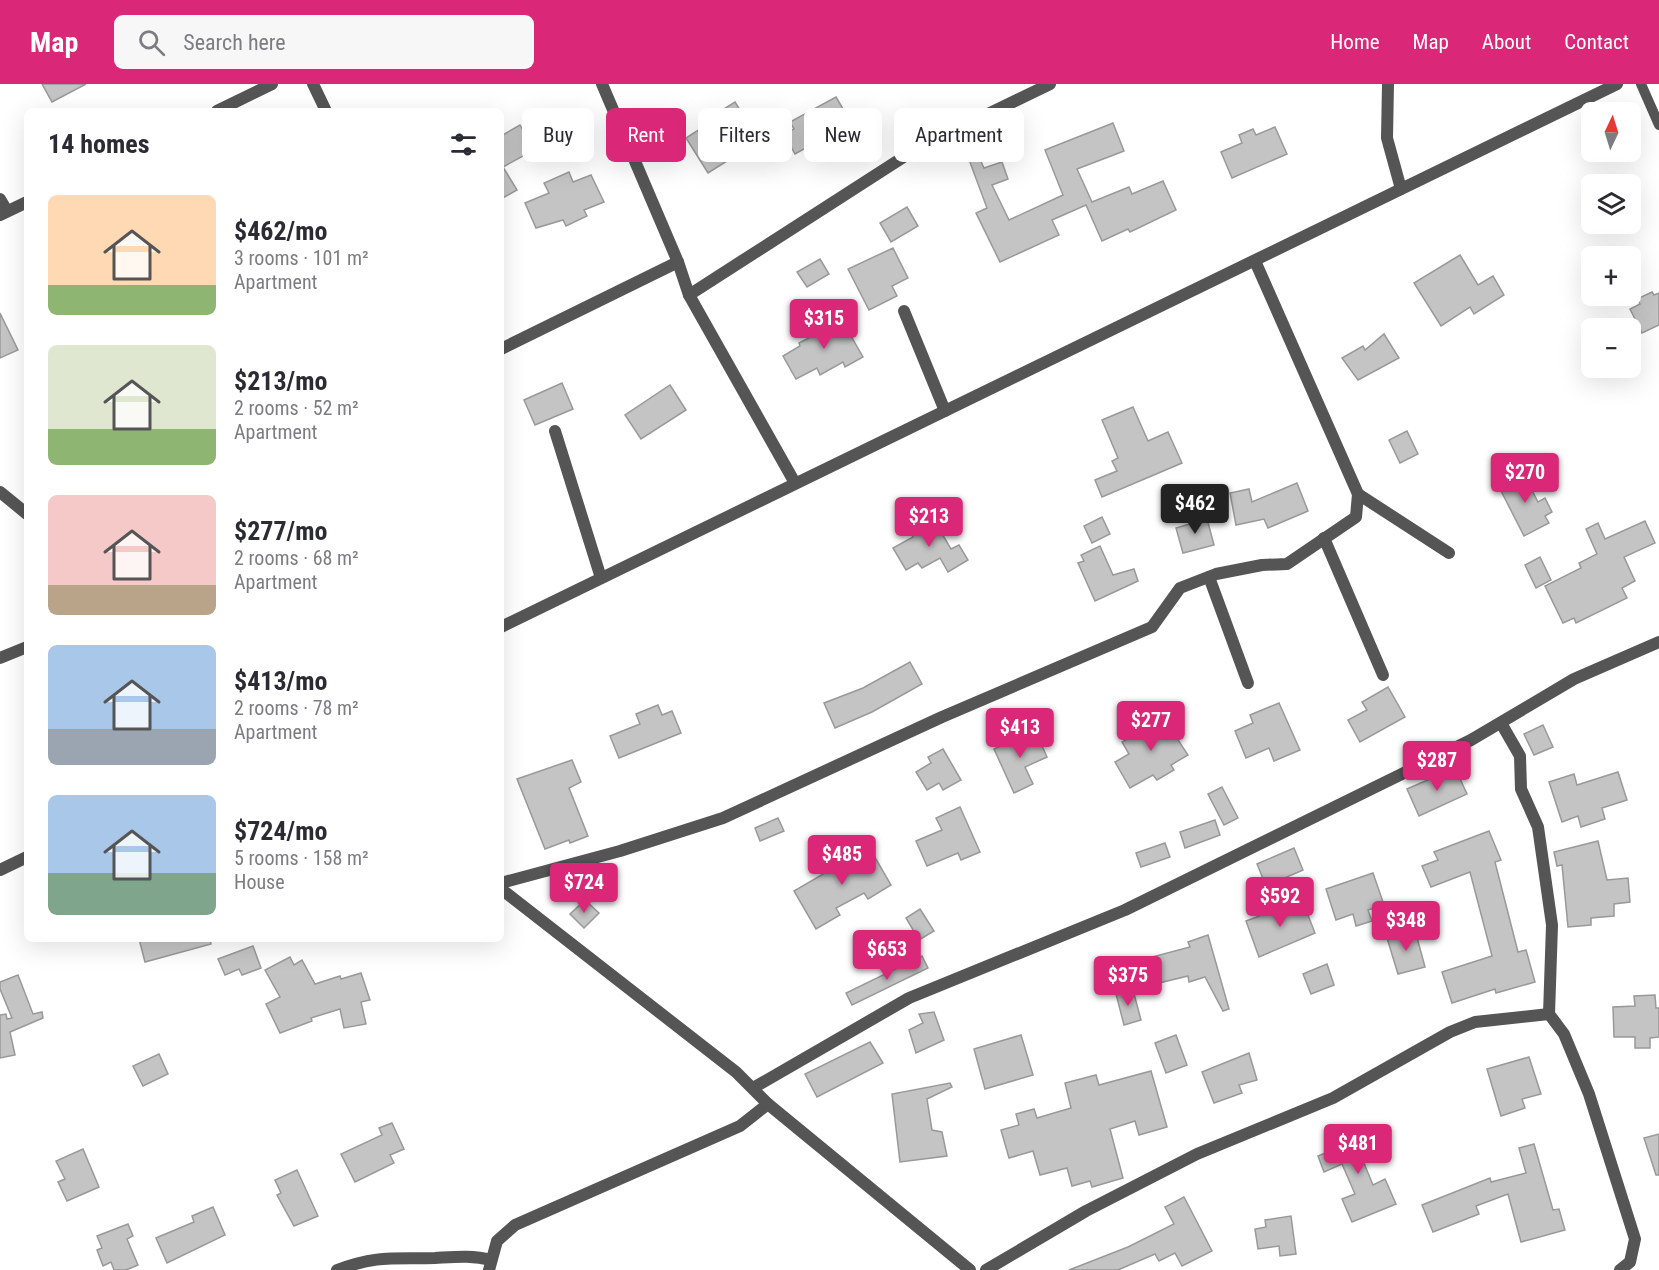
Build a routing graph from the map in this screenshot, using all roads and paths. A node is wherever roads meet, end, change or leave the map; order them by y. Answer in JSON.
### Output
{"nodes":[{"id":1,"x":272,"y":84,"type":"edge"},
{"id":2,"x":313,"y":84,"type":"edge"},
{"id":3,"x":602,"y":84,"type":"edge"},
{"id":4,"x":1050,"y":84,"type":"edge"},
{"id":5,"x":1388,"y":84,"type":"edge"},
{"id":6,"x":1617,"y":84,"type":"edge"},
{"id":7,"x":1641,"y":84,"type":"edge"},
{"id":8,"x":223,"y":108,"type":"edge"},
{"id":9,"x":325,"y":108,"type":"edge"},
{"id":10,"x":1659,"y":125,"type":"edge"},
{"id":11,"x":1401,"y":189,"type":"junction"},
{"id":12,"x":0,"y":199,"type":"edge"},
{"id":13,"x":24,"y":203,"type":"edge"},
{"id":14,"x":4,"y":213,"type":"edge"},
{"id":15,"x":1255,"y":261,"type":"junction"},
{"id":16,"x":678,"y":262,"type":"junction"},
{"id":17,"x":689,"y":295,"type":"junction"},
{"id":18,"x":904,"y":311,"type":"dead end"},
{"id":19,"x":504,"y":348,"type":"edge"},
{"id":20,"x":945,"y":411,"type":"junction"},
{"id":21,"x":555,"y":431,"type":"dead end"},
{"id":22,"x":795,"y":483,"type":"junction"},
{"id":23,"x":0,"y":492,"type":"edge"},
{"id":24,"x":1358,"y":494,"type":"junction"},
{"id":25,"x":24,"y":512,"type":"edge"},
{"id":26,"x":1324,"y":538,"type":"junction"},
{"id":27,"x":1449,"y":553,"type":"dead end"},
{"id":28,"x":1209,"y":577,"type":"junction"},
{"id":29,"x":601,"y":578,"type":"junction"},
{"id":30,"x":504,"y":626,"type":"edge"},
{"id":31,"x":1659,"y":642,"type":"edge"},
{"id":32,"x":24,"y":648,"type":"edge"},
{"id":33,"x":0,"y":658,"type":"edge"},
{"id":34,"x":1383,"y":675,"type":"dead end"},
{"id":35,"x":1248,"y":683,"type":"dead end"},
{"id":36,"x":1502,"y":723,"type":"junction"},
{"id":37,"x":24,"y":858,"type":"edge"},
{"id":38,"x":0,"y":870,"type":"edge"},
{"id":39,"x":504,"y":882,"type":"edge"},
{"id":40,"x":504,"y":891,"type":"edge"},
{"id":41,"x":1549,"y":1014,"type":"junction"},
{"id":42,"x":753,"y":1088,"type":"junction"},
{"id":43,"x":768,"y":1104,"type":"junction"},
{"id":44,"x":490,"y":1265,"type":"edge"},
{"id":45,"x":337,"y":1270,"type":"edge"},
{"id":46,"x":970,"y":1270,"type":"edge"},
{"id":47,"x":986,"y":1270,"type":"edge"},
{"id":48,"x":1620,"y":1270,"type":"edge"}],
"edges":[{"from":1,"to":8,"type":"street"},
{"from":2,"to":9,"type":"street"},
{"from":3,"to":16,"type":"street"},
{"from":4,"to":17,"type":"street"},
{"from":5,"to":11,"type":"street"},
{"from":6,"to":11,"type":"street"},
{"from":7,"to":10,"type":"lane"},
{"from":11,"to":15,"type":"street"},
{"from":12,"to":14,"type":"street"},
{"from":13,"to":14,"type":"street"},
{"from":15,"to":20,"type":"street"},
{"from":15,"to":24,"type":"street"},
{"from":16,"to":17,"type":"street"},
{"from":16,"to":19,"type":"street"},
{"from":17,"to":22,"type":"street"},
{"from":18,"to":20,"type":"street"},
{"from":20,"to":22,"type":"street"},
{"from":21,"to":29,"type":"street"},
{"from":22,"to":29,"type":"street"},
{"from":23,"to":25,"type":"street"},
{"from":24,"to":26,"type":"street"},
{"from":24,"to":27,"type":"street"},
{"from":26,"to":28,"type":"street"},
{"from":26,"to":34,"type":"street"},
{"from":28,"to":35,"type":"street"},
{"from":28,"to":39,"type":"street"},
{"from":29,"to":30,"type":"street"},
{"from":31,"to":36,"type":"street"},
{"from":32,"to":33,"type":"street"},
{"from":36,"to":41,"type":"street"},
{"from":36,"to":42,"type":"street"},
{"from":37,"to":38,"type":"street"},
{"from":40,"to":42,"type":"street"},
{"from":41,"to":47,"type":"street"},
{"from":41,"to":48,"type":"street"},
{"from":42,"to":43,"type":"street"},
{"from":43,"to":44,"type":"street"},
{"from":43,"to":46,"type":"street"},
{"from":44,"to":45,"type":"street"}]}
